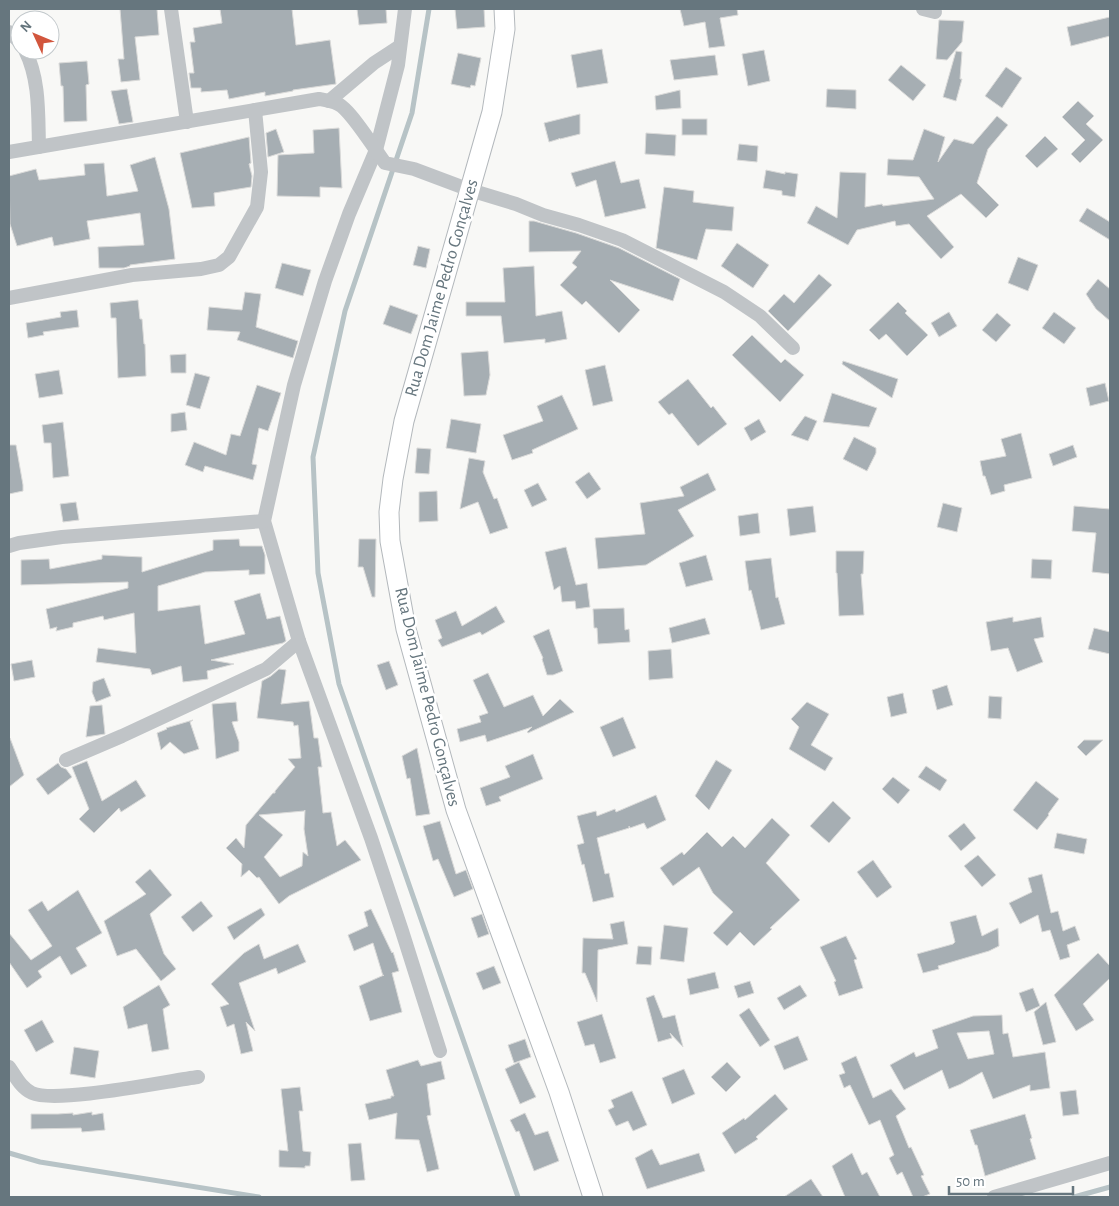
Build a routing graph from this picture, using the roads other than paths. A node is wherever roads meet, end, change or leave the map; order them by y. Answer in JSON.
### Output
{"nodes":[{"id":1,"x":171,"y":9,"type":"edge"},
{"id":2,"x":405,"y":9,"type":"edge"},
{"id":3,"x":504,"y":9,"type":"edge"},
{"id":4,"x":400,"y":46,"type":"junction"},
{"id":5,"x":30,"y":60,"type":"edge"},
{"id":6,"x":329,"y":101,"type":"junction"},
{"id":7,"x":256,"y":110,"type":"junction"},
{"id":8,"x":187,"y":122,"type":"junction"},
{"id":9,"x":39,"y":147,"type":"junction"},
{"id":10,"x":376,"y":150,"type":"junction"},
{"id":11,"x":9,"y":152,"type":"edge"},
{"id":12,"x":470,"y":190,"type":"junction"},
{"id":13,"x":9,"y":298,"type":"edge"},
{"id":14,"x":793,"y":348,"type":"dead end"},
{"id":15,"x":264,"y":521,"type":"junction"},
{"id":16,"x":9,"y":546,"type":"edge"},
{"id":17,"x":299,"y":641,"type":"junction"},
{"id":18,"x":66,"y":760,"type":"dead end"},
{"id":19,"x":440,"y":1051,"type":"dead end"},
{"id":20,"x":9,"y":1068,"type":"edge"},
{"id":21,"x":198,"y":1077,"type":"dead end"},
{"id":22,"x":1110,"y":1163,"type":"edge"},
{"id":23,"x":593,"y":1197,"type":"edge"},
{"id":24,"x":994,"y":1197,"type":"edge"}],
"edges":[{"from":1,"to":8,"type":"street"},
{"from":2,"to":4,"type":"street"},
{"from":3,"to":12,"type":"main road","name":"Rua Dom Jaime Pedro Gonçalves"},
{"from":4,"to":6,"type":"street"},
{"from":4,"to":10,"type":"street"},
{"from":5,"to":9,"type":"street"},
{"from":6,"to":7,"type":"street"},
{"from":6,"to":10,"type":"street"},
{"from":7,"to":8,"type":"street"},
{"from":7,"to":13,"type":"street"},
{"from":8,"to":9,"type":"street"},
{"from":9,"to":11,"type":"street"},
{"from":10,"to":12,"type":"street"},
{"from":10,"to":15,"type":"street"},
{"from":12,"to":14,"type":"street"},
{"from":12,"to":23,"type":"main road","name":"Rua Dom Jaime Pedro Gonçalves"},
{"from":15,"to":16,"type":"street"},
{"from":15,"to":17,"type":"street"},
{"from":17,"to":18,"type":"street"},
{"from":17,"to":19,"type":"street"},
{"from":20,"to":21,"type":"street"},
{"from":22,"to":24,"type":"street"}]}
